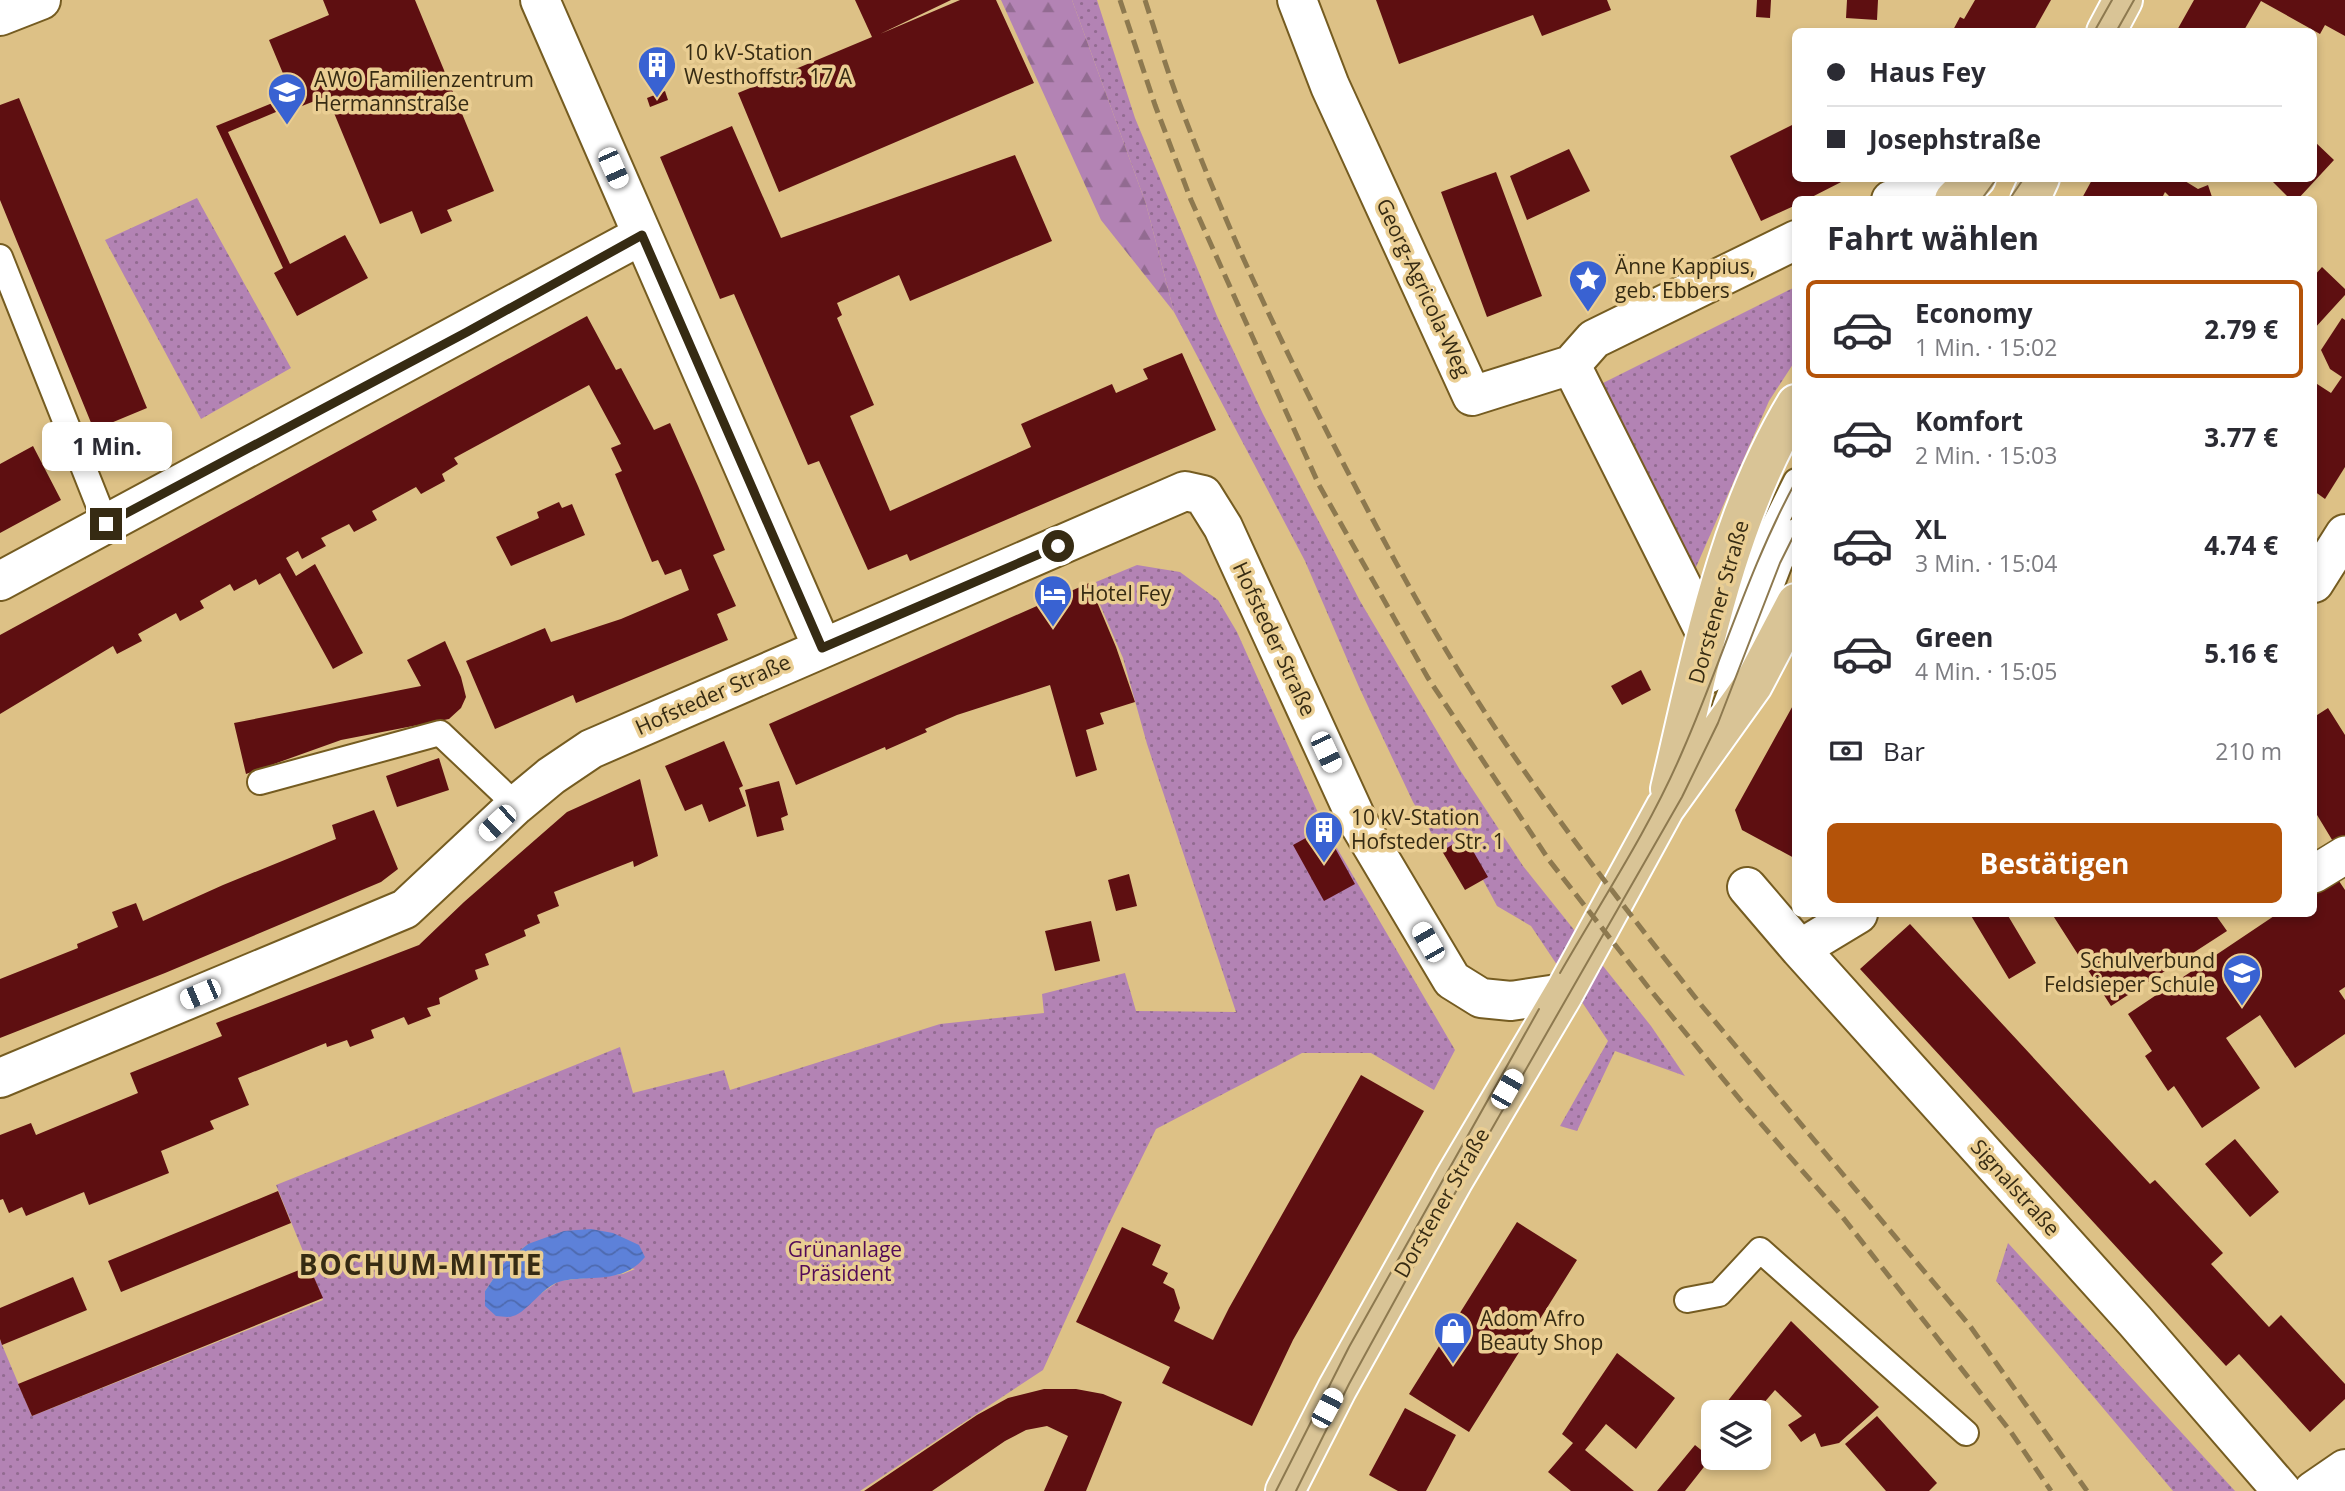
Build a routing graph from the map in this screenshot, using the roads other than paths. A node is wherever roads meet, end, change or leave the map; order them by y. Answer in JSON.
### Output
{"nodes":[{"id":1,"x":41,"y":0,"type":"edge"},
{"id":2,"x":540,"y":0,"type":"edge"},
{"id":3,"x":1297,"y":0,"type":"edge"},
{"id":4,"x":0,"y":16,"type":"edge"},
{"id":5,"x":1972,"y":182,"type":"edge"},
{"id":6,"x":1957,"y":196,"type":"edge"},
{"id":7,"x":642,"y":235,"type":"junction"},
{"id":8,"x":1792,"y":242,"type":"edge"},
{"id":9,"x":0,"y":257,"type":"edge"},
{"id":10,"x":1571,"y":365,"type":"junction"},
{"id":11,"x":1792,"y":411,"type":"edge"},
{"id":12,"x":1792,"y":489,"type":"edge"},
{"id":13,"x":106,"y":524,"type":"junction"},
{"id":14,"x":2345,"y":534,"type":"edge"},
{"id":15,"x":1792,"y":539,"type":"edge"},
{"id":16,"x":2328,"y":577,"type":"edge"},
{"id":17,"x":0,"y":581,"type":"edge"},
{"id":18,"x":1792,"y":611,"type":"edge"},
{"id":19,"x":1707,"y":636,"type":"junction"},
{"id":20,"x":822,"y":648,"type":"junction"},
{"id":21,"x":1690,"y":760,"type":"junction"},
{"id":22,"x":260,"y":782,"type":"dead end"},
{"id":23,"x":516,"y":806,"type":"junction"},
{"id":24,"x":2345,"y":856,"type":"edge"},
{"id":25,"x":2317,"y":872,"type":"edge"},
{"id":26,"x":1748,"y":887,"type":"dead end"},
{"id":27,"x":1853,"y":917,"type":"edge"},
{"id":28,"x":1800,"y":949,"type":"junction"},
{"id":29,"x":1563,"y":993,"type":"junction"},
{"id":30,"x":0,"y":1078,"type":"edge"},
{"id":31,"x":1687,"y":1300,"type":"dead end"},
{"id":32,"x":1966,"y":1433,"type":"dead end"},
{"id":33,"x":2345,"y":1469,"type":"edge"},
{"id":34,"x":1285,"y":1491,"type":"edge"},
{"id":35,"x":2282,"y":1491,"type":"edge"},
{"id":36,"x":2313,"y":1491,"type":"edge"}],
"edges":[{"from":1,"to":4,"type":"street"},
{"from":2,"to":7,"type":"street"},
{"from":3,"to":10,"type":"street","name":"Georg-Agricola-Weg"},
{"from":5,"to":6,"type":"main road"},
{"from":7,"to":13,"type":"street"},
{"from":7,"to":20,"type":"street"},
{"from":8,"to":10,"type":"street"},
{"from":9,"to":13,"type":"lane"},
{"from":10,"to":19,"type":"street"},
{"from":11,"to":19,"type":"main road","name":"Dorstener Straße"},
{"from":12,"to":21,"type":"lane"},
{"from":13,"to":17,"type":"street"},
{"from":14,"to":16,"type":"street"},
{"from":15,"to":21,"type":"lane"},
{"from":18,"to":21,"type":"main road","name":"Dorstener Straße"},
{"from":19,"to":21,"type":"main road","name":"Dorstener Straße"},
{"from":20,"to":23,"type":"street","name":"Hofsteder Straße"},
{"from":20,"to":29,"type":"street","name":"Hofsteder Straße"},
{"from":21,"to":29,"type":"main road","name":"Dorstener Straße"},
{"from":22,"to":23,"type":"lane"},
{"from":23,"to":30,"type":"street","name":"Hofsteder Straße"},
{"from":24,"to":25,"type":"street"},
{"from":26,"to":28,"type":"street","name":"Signalstraße"},
{"from":27,"to":28,"type":"street"},
{"from":28,"to":35,"type":"street","name":"Signalstraße"},
{"from":29,"to":34,"type":"main road","name":"Dorstener Straße"},
{"from":31,"to":32,"type":"lane"},
{"from":33,"to":36,"type":"street"}]}
